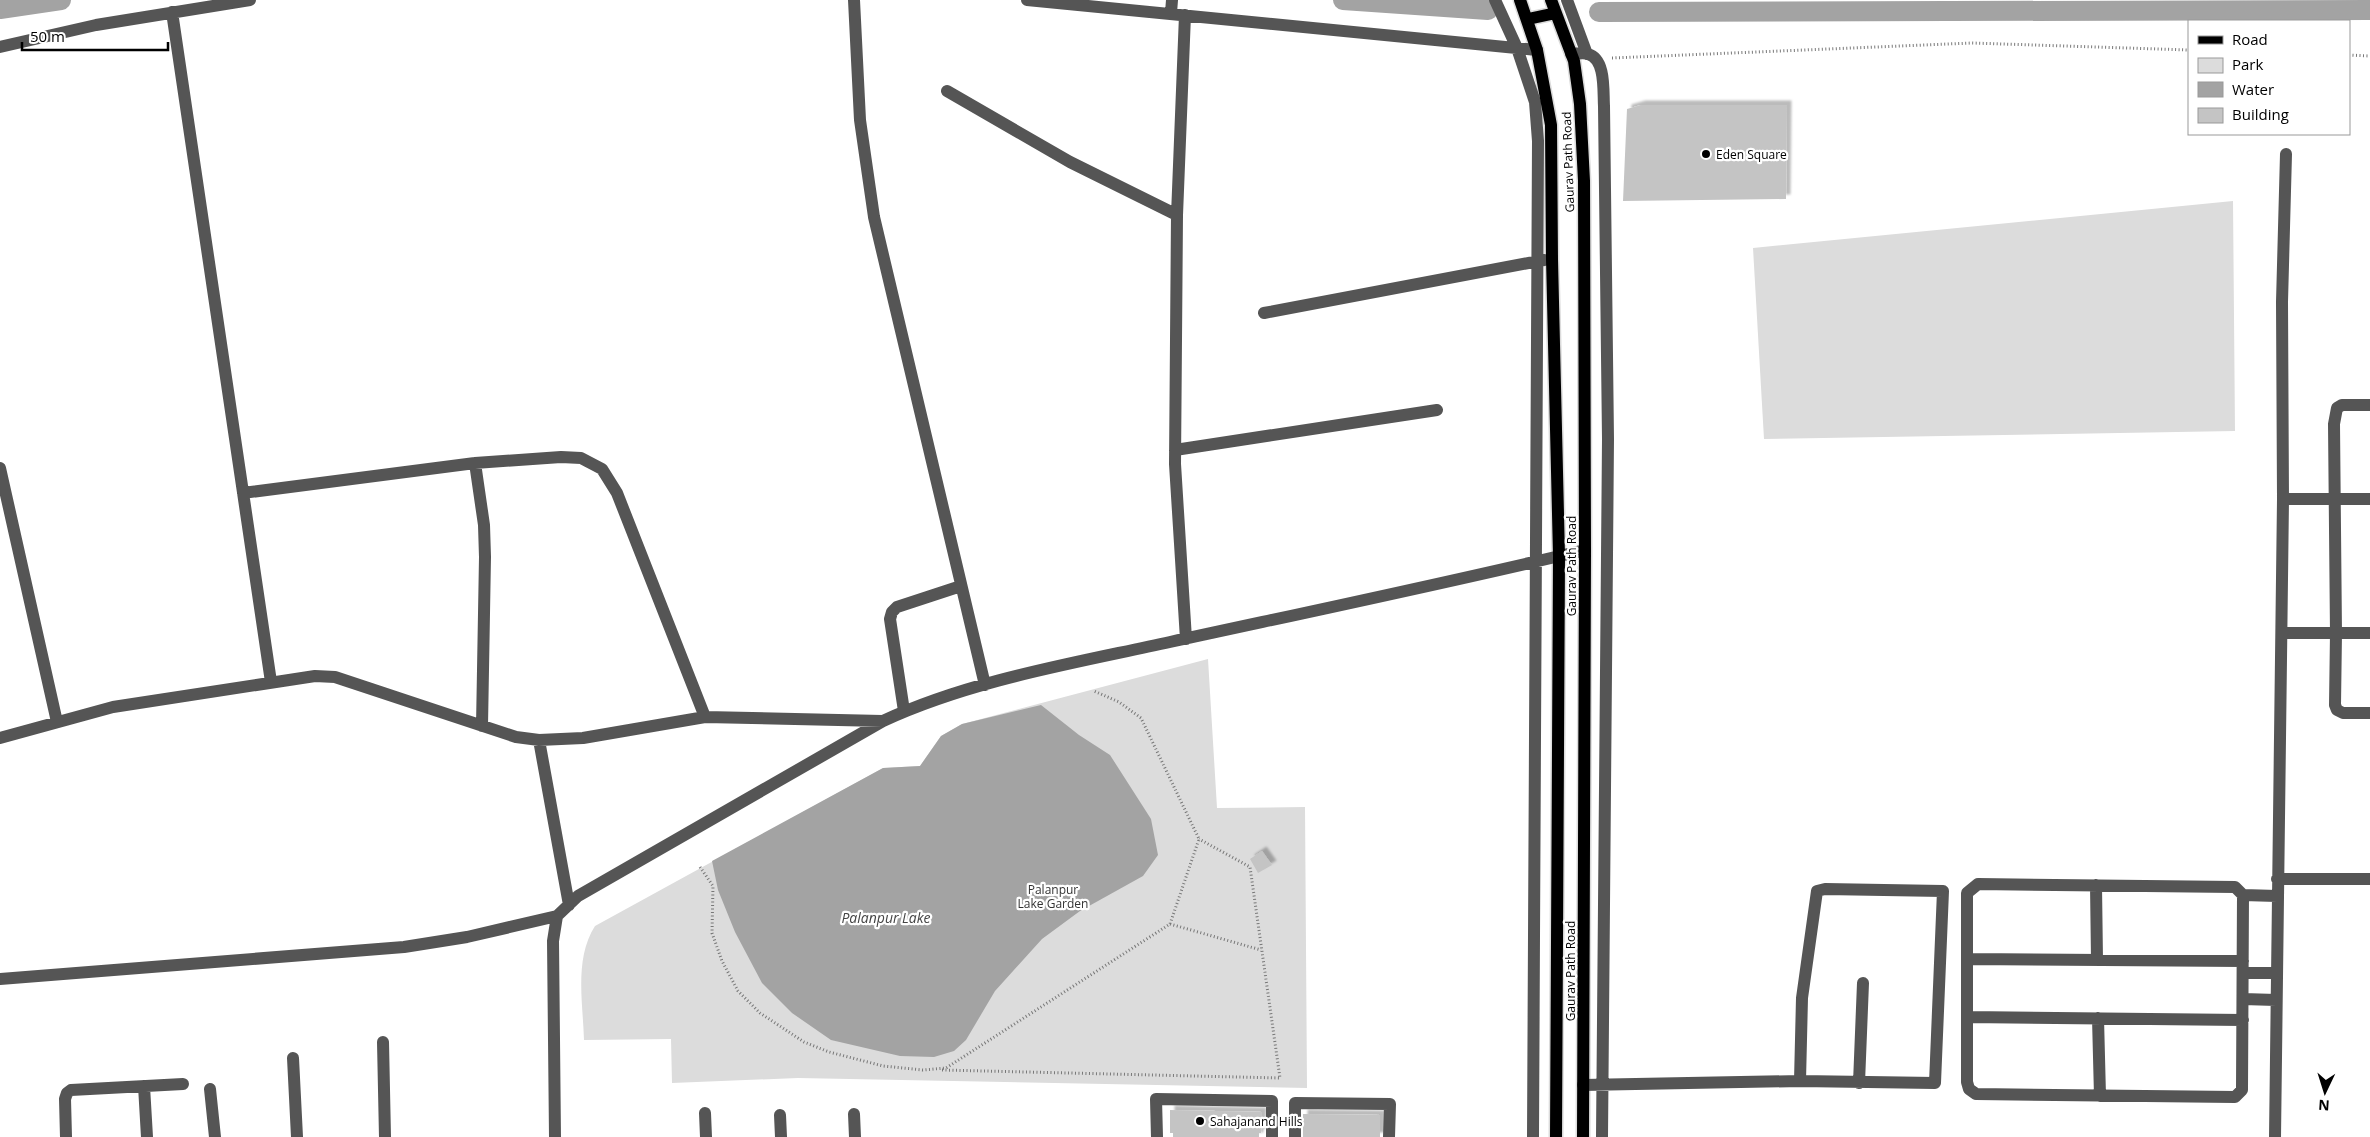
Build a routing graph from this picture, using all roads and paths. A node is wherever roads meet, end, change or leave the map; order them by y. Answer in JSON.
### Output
{"nodes":[{"id":1,"x":250,"y":0,"type":"edge"},
{"id":2,"x":854,"y":0,"type":"edge"},
{"id":3,"x":1027,"y":0,"type":"edge"},
{"id":4,"x":1495,"y":0,"type":"edge"},
{"id":5,"x":1520,"y":0,"type":"edge"},
{"id":6,"x":1551,"y":0,"type":"edge"},
{"id":7,"x":1567,"y":0,"type":"edge"},
{"id":8,"x":1171,"y":4,"type":"edge"},
{"id":9,"x":172,"y":12,"type":"junction"},
{"id":10,"x":1556,"y":13,"type":"junction"},
{"id":11,"x":1185,"y":14,"type":"junction"},
{"id":12,"x":1528,"y":19,"type":"junction"},
{"id":13,"x":0,"y":48,"type":"edge"},
{"id":14,"x":1517,"y":48,"type":"junction"},
{"id":15,"x":1536,"y":50,"type":"junction"},
{"id":16,"x":2188,"y":50,"type":"edge"},
{"id":17,"x":1571,"y":54,"type":"junction"},
{"id":18,"x":2350,"y":55,"type":"edge"},
{"id":19,"x":1591,"y":56,"type":"junction"},
{"id":20,"x":2370,"y":56,"type":"edge"},
{"id":21,"x":947,"y":91,"type":"dead end"},
{"id":22,"x":2286,"y":154,"type":"dead end"},
{"id":23,"x":1177,"y":215,"type":"junction"},
{"id":24,"x":1552,"y":259,"type":"junction"},
{"id":25,"x":1538,"y":262,"type":"junction"},
{"id":26,"x":1264,"y":313,"type":"dead end"},
{"id":27,"x":2370,"y":406,"type":"edge"},
{"id":28,"x":1437,"y":410,"type":"dead end"},
{"id":29,"x":1175,"y":450,"type":"junction"},
{"id":30,"x":475,"y":463,"type":"junction"},
{"id":31,"x":0,"y":468,"type":"edge"},
{"id":32,"x":243,"y":493,"type":"junction"},
{"id":33,"x":2335,"y":498,"type":"junction"},
{"id":34,"x":2370,"y":498,"type":"edge"},
{"id":35,"x":2283,"y":499,"type":"junction"},
{"id":36,"x":1585,"y":550,"type":"junction"},
{"id":37,"x":1559,"y":556,"type":"junction"},
{"id":38,"x":1536,"y":561,"type":"junction"},
{"id":39,"x":961,"y":586,"type":"junction"},
{"id":40,"x":2282,"y":633,"type":"junction"},
{"id":41,"x":2336,"y":633,"type":"junction"},
{"id":42,"x":2370,"y":633,"type":"edge"},
{"id":43,"x":1186,"y":639,"type":"junction"},
{"id":44,"x":271,"y":682,"type":"junction"},
{"id":45,"x":985,"y":685,"type":"junction"},
{"id":46,"x":1094,"y":691,"type":"dead end"},
{"id":47,"x":904,"y":711,"type":"junction"},
{"id":48,"x":2370,"y":713,"type":"edge"},
{"id":49,"x":705,"y":716,"type":"junction"},
{"id":50,"x":883,"y":721,"type":"junction"},
{"id":51,"x":57,"y":722,"type":"junction"},
{"id":52,"x":482,"y":726,"type":"junction"},
{"id":53,"x":0,"y":738,"type":"edge"},
{"id":54,"x":539,"y":740,"type":"junction"},
{"id":55,"x":1199,"y":838,"type":"junction"},
{"id":56,"x":700,"y":868,"type":"dead end"},
{"id":57,"x":2370,"y":878,"type":"edge"},
{"id":58,"x":2278,"y":879,"type":"junction"},
{"id":59,"x":2096,"y":885,"type":"junction"},
{"id":60,"x":2244,"y":895,"type":"junction"},
{"id":61,"x":2277,"y":896,"type":"junction"},
{"id":62,"x":569,"y":905,"type":"junction"},
{"id":63,"x":558,"y":916,"type":"junction"},
{"id":64,"x":1170,"y":924,"type":"junction"},
{"id":65,"x":1261,"y":950,"type":"junction"},
{"id":66,"x":1967,"y":959,"type":"junction"},
{"id":67,"x":2097,"y":960,"type":"junction"},
{"id":68,"x":2243,"y":967,"type":"junction"},
{"id":69,"x":2276,"y":973,"type":"junction"},
{"id":70,"x":0,"y":979,"type":"edge"},
{"id":71,"x":1863,"y":983,"type":"dead end"},
{"id":72,"x":2243,"y":999,"type":"junction"},
{"id":73,"x":2276,"y":1000,"type":"junction"},
{"id":74,"x":1967,"y":1017,"type":"junction"},
{"id":75,"x":2098,"y":1018,"type":"junction"},
{"id":76,"x":2243,"y":1020,"type":"junction"},
{"id":77,"x":383,"y":1042,"type":"dead end"},
{"id":78,"x":294,"y":1058,"type":"dead end"},
{"id":79,"x":938,"y":1070,"type":"junction"},
{"id":80,"x":1800,"y":1081,"type":"junction"},
{"id":81,"x":183,"y":1084,"type":"dead end"},
{"id":82,"x":1860,"y":1084,"type":"junction"},
{"id":83,"x":1583,"y":1085,"type":"junction"},
{"id":84,"x":1604,"y":1085,"type":"junction"},
{"id":85,"x":144,"y":1086,"type":"junction"},
{"id":86,"x":210,"y":1089,"type":"dead end"},
{"id":87,"x":2100,"y":1096,"type":"junction"},
{"id":88,"x":705,"y":1113,"type":"dead end"},
{"id":89,"x":854,"y":1114,"type":"dead end"},
{"id":90,"x":780,"y":1115,"type":"dead end"},
{"id":91,"x":66,"y":1137,"type":"edge"},
{"id":92,"x":147,"y":1137,"type":"edge"},
{"id":93,"x":215,"y":1137,"type":"edge"},
{"id":94,"x":297,"y":1137,"type":"edge"},
{"id":95,"x":385,"y":1137,"type":"edge"},
{"id":96,"x":555,"y":1137,"type":"edge"},
{"id":97,"x":706,"y":1137,"type":"edge"},
{"id":98,"x":781,"y":1137,"type":"edge"},
{"id":99,"x":855,"y":1137,"type":"edge"},
{"id":100,"x":1156,"y":1137,"type":"edge"},
{"id":101,"x":1272,"y":1137,"type":"edge"},
{"id":102,"x":1295,"y":1137,"type":"edge"},
{"id":103,"x":1390,"y":1137,"type":"edge"},
{"id":104,"x":1533,"y":1137,"type":"edge"},
{"id":105,"x":1556,"y":1137,"type":"edge"},
{"id":106,"x":1582,"y":1137,"type":"edge"},
{"id":107,"x":1602,"y":1137,"type":"edge"},
{"id":108,"x":2275,"y":1137,"type":"edge"}],
"edges":[{"from":1,"to":9,"type":"street"},
{"from":2,"to":39,"type":"street"},
{"from":3,"to":8,"type":"street"},
{"from":4,"to":14,"type":"street"},
{"from":5,"to":12,"type":"main road","name":"Gaurav Path Road"},
{"from":6,"to":10,"type":"main road","name":"Gaurav Path Road"},
{"from":7,"to":19,"type":"street"},
{"from":8,"to":11,"type":"street"},
{"from":9,"to":13,"type":"street"},
{"from":9,"to":32,"type":"street"},
{"from":10,"to":12,"type":"main road"},
{"from":10,"to":17,"type":"main road","name":"Gaurav Path Road"},
{"from":11,"to":14,"type":"street"},
{"from":11,"to":23,"type":"street"},
{"from":12,"to":15,"type":"main road","name":"Gaurav Path Road"},
{"from":14,"to":15,"type":"street"},
{"from":14,"to":25,"type":"street"},
{"from":15,"to":24,"type":"main road","name":"Gaurav Path Road"},
{"from":16,"to":19,"type":"path"},
{"from":17,"to":19,"type":"street"},
{"from":17,"to":36,"type":"main road","name":"Gaurav Path Road"},
{"from":18,"to":20,"type":"path"},
{"from":19,"to":84,"type":"street"},
{"from":21,"to":23,"type":"street"},
{"from":22,"to":35,"type":"street"},
{"from":23,"to":29,"type":"street"},
{"from":24,"to":25,"type":"street"},
{"from":24,"to":37,"type":"main road","name":"Gaurav Path Road"},
{"from":25,"to":26,"type":"street"},
{"from":25,"to":38,"type":"street"},
{"from":27,"to":33,"type":"street"},
{"from":28,"to":29,"type":"street"},
{"from":29,"to":43,"type":"street"},
{"from":30,"to":32,"type":"street"},
{"from":30,"to":49,"type":"street"},
{"from":30,"to":52,"type":"street"},
{"from":31,"to":51,"type":"street"},
{"from":32,"to":44,"type":"street"},
{"from":33,"to":34,"type":"street"},
{"from":33,"to":35,"type":"street"},
{"from":33,"to":41,"type":"street"},
{"from":35,"to":40,"type":"street"},
{"from":36,"to":37,"type":"street"},
{"from":36,"to":83,"type":"main road","name":"Gaurav Path Road"},
{"from":37,"to":38,"type":"street"},
{"from":37,"to":105,"type":"main road","name":"Gaurav Path Road"},
{"from":38,"to":43,"type":"street"},
{"from":38,"to":104,"type":"street"},
{"from":39,"to":45,"type":"street"},
{"from":39,"to":47,"type":"street"},
{"from":40,"to":41,"type":"street"},
{"from":40,"to":58,"type":"street"},
{"from":41,"to":42,"type":"street"},
{"from":41,"to":48,"type":"street"},
{"from":43,"to":45,"type":"street"},
{"from":44,"to":51,"type":"street"},
{"from":44,"to":52,"type":"street"},
{"from":45,"to":47,"type":"street"},
{"from":46,"to":55,"type":"path"},
{"from":47,"to":50,"type":"street"},
{"from":49,"to":50,"type":"street"},
{"from":49,"to":54,"type":"street"},
{"from":50,"to":62,"type":"street"},
{"from":51,"to":53,"type":"street"},
{"from":52,"to":54,"type":"street"},
{"from":54,"to":62,"type":"street"},
{"from":55,"to":64,"type":"path"},
{"from":55,"to":65,"type":"path"},
{"from":56,"to":79,"type":"path"},
{"from":57,"to":58,"type":"street"},
{"from":58,"to":61,"type":"street"},
{"from":59,"to":60,"type":"street"},
{"from":59,"to":66,"type":"street"},
{"from":59,"to":67,"type":"street"},
{"from":60,"to":61,"type":"street"},
{"from":60,"to":68,"type":"street"},
{"from":61,"to":69,"type":"street"},
{"from":62,"to":63,"type":"street"},
{"from":63,"to":70,"type":"street"},
{"from":63,"to":96,"type":"street"},
{"from":64,"to":65,"type":"path"},
{"from":64,"to":79,"type":"path"},
{"from":65,"to":79,"type":"path"},
{"from":66,"to":67,"type":"street"},
{"from":66,"to":74,"type":"street"},
{"from":67,"to":68,"type":"street"},
{"from":68,"to":69,"type":"street"},
{"from":68,"to":72,"type":"street"},
{"from":69,"to":73,"type":"street"},
{"from":71,"to":82,"type":"street"},
{"from":72,"to":73,"type":"street"},
{"from":72,"to":76,"type":"street"},
{"from":73,"to":108,"type":"street"},
{"from":74,"to":75,"type":"street"},
{"from":74,"to":87,"type":"street"},
{"from":75,"to":76,"type":"street"},
{"from":75,"to":87,"type":"street"},
{"from":76,"to":87,"type":"street"},
{"from":77,"to":95,"type":"street"},
{"from":78,"to":94,"type":"street"},
{"from":80,"to":82,"type":"street"},
{"from":80,"to":82,"type":"street"},
{"from":80,"to":84,"type":"street"},
{"from":81,"to":85,"type":"street"},
{"from":83,"to":84,"type":"street"},
{"from":83,"to":106,"type":"main road","name":"Gaurav Path Road"},
{"from":84,"to":107,"type":"street"},
{"from":85,"to":91,"type":"street"},
{"from":85,"to":92,"type":"street"},
{"from":86,"to":93,"type":"street"},
{"from":88,"to":97,"type":"street"},
{"from":89,"to":99,"type":"street"},
{"from":90,"to":98,"type":"street"},
{"from":100,"to":101,"type":"street"},
{"from":102,"to":103,"type":"street"}]}
